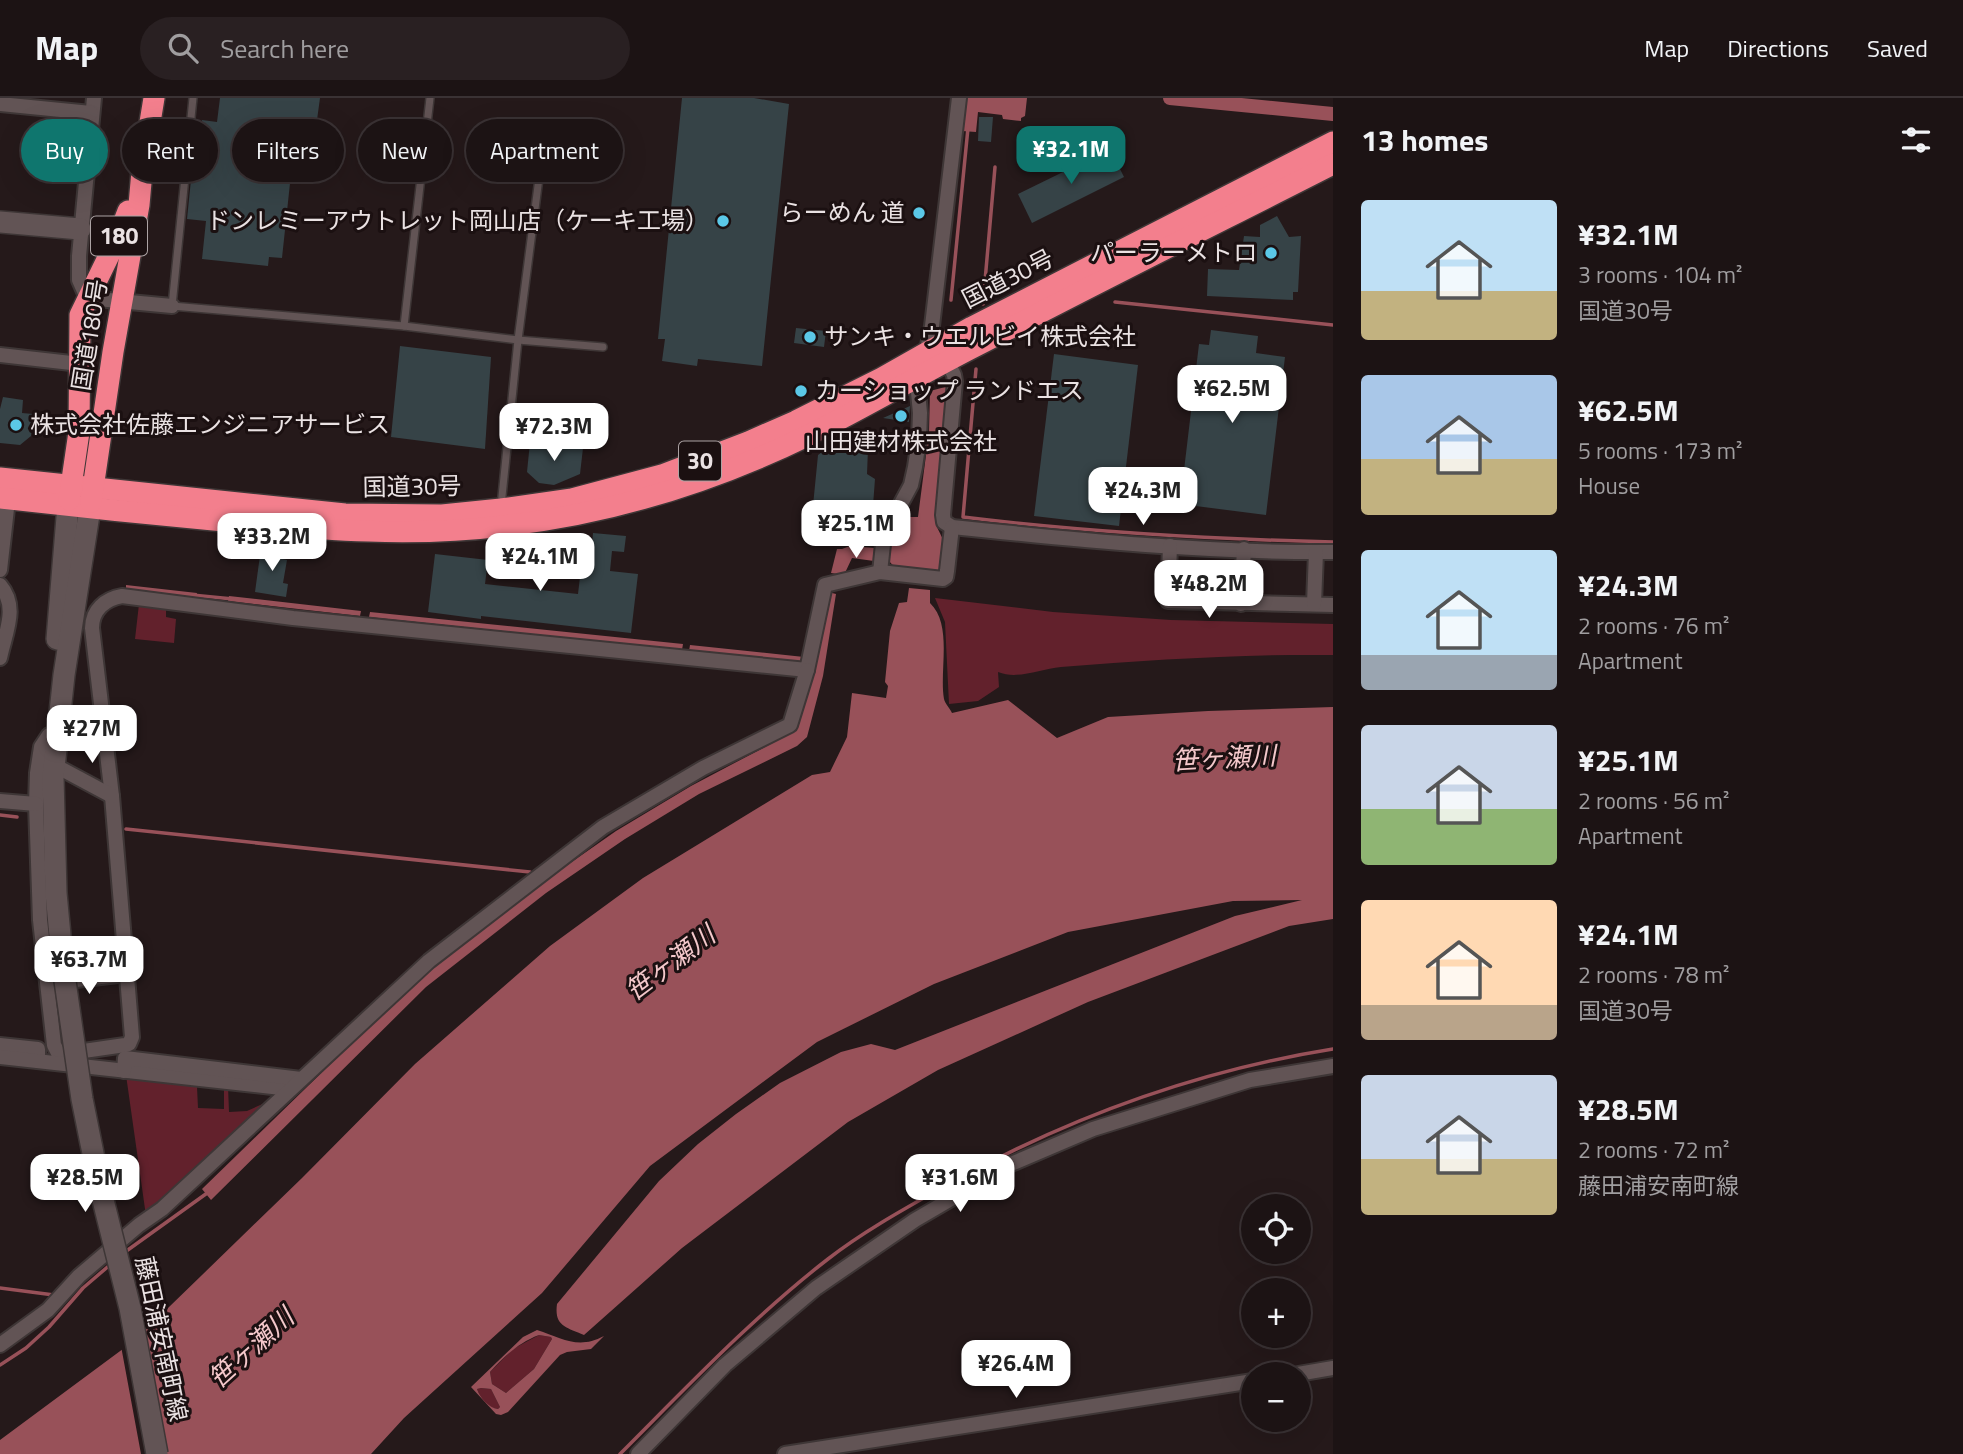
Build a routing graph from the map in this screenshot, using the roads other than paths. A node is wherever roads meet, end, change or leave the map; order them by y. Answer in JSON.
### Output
{"nodes":[{"id":1,"x":94,"y":98,"type":"edge"},
{"id":2,"x":154,"y":98,"type":"edge"},
{"id":3,"x":193,"y":98,"type":"edge"},
{"id":4,"x":429,"y":98,"type":"edge"},
{"id":5,"x":959,"y":98,"type":"edge"},
{"id":6,"x":0,"y":104,"type":"edge"},
{"id":7,"x":91,"y":113,"type":"junction"},
{"id":8,"x":151,"y":119,"type":"edge"},
{"id":9,"x":1333,"y":142,"type":"edge"},
{"id":10,"x":1333,"y":164,"type":"edge"},
{"id":11,"x":138,"y":182,"type":"edge"},
{"id":12,"x":141,"y":182,"type":"edge"},
{"id":13,"x":538,"y":182,"type":"edge"},
{"id":14,"x":0,"y":222,"type":"edge"},
{"id":15,"x":80,"y":229,"type":"junction"},
{"id":16,"x":88,"y":298,"type":"junction"},
{"id":17,"x":122,"y":301,"type":"junction"},
{"id":18,"x":172,"y":306,"type":"junction"},
{"id":19,"x":404,"y":326,"type":"junction"},
{"id":20,"x":518,"y":340,"type":"junction"},
{"id":21,"x":603,"y":347,"type":"dead end"},
{"id":22,"x":937,"y":353,"type":"junction"},
{"id":23,"x":0,"y":355,"type":"edge"},
{"id":24,"x":80,"y":363,"type":"junction"},
{"id":25,"x":922,"y":376,"type":"junction"},
{"id":26,"x":4,"y":488,"type":"edge"},
{"id":27,"x":69,"y":495,"type":"junction"},
{"id":28,"x":92,"y":498,"type":"junction"},
{"id":29,"x":501,"y":509,"type":"junction"},
{"id":30,"x":953,"y":527,"type":"junction"},
{"id":31,"x":1170,"y":546,"type":"junction"},
{"id":32,"x":1244,"y":550,"type":"junction"},
{"id":33,"x":1333,"y":551,"type":"edge"},
{"id":34,"x":1315,"y":552,"type":"junction"},
{"id":35,"x":880,"y":567,"type":"junction"},
{"id":36,"x":0,"y":570,"type":"edge"},
{"id":37,"x":0,"y":585,"type":"edge"},
{"id":38,"x":1241,"y":604,"type":"junction"},
{"id":39,"x":1314,"y":604,"type":"junction"},
{"id":40,"x":1333,"y":605,"type":"edge"},
{"id":41,"x":0,"y":658,"type":"edge"},
{"id":42,"x":808,"y":664,"type":"junction"},
{"id":43,"x":49,"y":736,"type":"junction"},
{"id":44,"x":54,"y":771,"type":"junction"},
{"id":45,"x":112,"y":796,"type":"junction"},
{"id":46,"x":0,"y":801,"type":"edge"},
{"id":47,"x":36,"y":804,"type":"junction"},
{"id":48,"x":126,"y":974,"type":"junction"},
{"id":49,"x":47,"y":984,"type":"junction"},
{"id":50,"x":0,"y":1045,"type":"edge"},
{"id":51,"x":119,"y":1046,"type":"junction"},
{"id":52,"x":0,"y":1057,"type":"edge"},
{"id":53,"x":38,"y":1061,"type":"junction"},
{"id":54,"x":1333,"y":1066,"type":"edge"},
{"id":55,"x":121,"y":1070,"type":"junction"},
{"id":56,"x":295,"y":1084,"type":"junction"},
{"id":57,"x":0,"y":1345,"type":"edge"},
{"id":58,"x":1333,"y":1368,"type":"edge"},
{"id":59,"x":1311,"y":1372,"type":"edge"},
{"id":60,"x":1241,"y":1383,"type":"edge"},
{"id":61,"x":157,"y":1454,"type":"edge"},
{"id":62,"x":638,"y":1454,"type":"edge"},
{"id":63,"x":785,"y":1454,"type":"edge"}],
"edges":[{"from":1,"to":7,"type":"street"},
{"from":2,"to":8,"type":"highway","name":"国道180号"},
{"from":3,"to":18,"type":"lane"},
{"from":4,"to":19,"type":"lane"},
{"from":5,"to":22,"type":"street"},
{"from":6,"to":7,"type":"street"},
{"from":7,"to":15,"type":"street"},
{"from":9,"to":22,"type":"highway","name":"国道30号","number":"30"},
{"from":10,"to":22,"type":"highway","name":"国道30号","number":"30"},
{"from":11,"to":16,"type":"highway","name":"国道180号","number":"180"},
{"from":12,"to":17,"type":"highway","name":"国道180号","number":"180"},
{"from":13,"to":20,"type":"lane"},
{"from":14,"to":15,"type":"street"},
{"from":15,"to":16,"type":"street"},
{"from":16,"to":17,"type":"street"},
{"from":16,"to":24,"type":"highway","name":"国道180号","number":"180"},
{"from":17,"to":18,"type":"street"},
{"from":17,"to":28,"type":"highway","name":"国道180号","number":"180"},
{"from":18,"to":19,"type":"lane"},
{"from":19,"to":20,"type":"lane"},
{"from":20,"to":21,"type":"lane"},
{"from":20,"to":29,"type":"lane"},
{"from":22,"to":25,"type":"highway","name":"国道30号","number":"30"},
{"from":22,"to":29,"type":"highway","name":"国道30号","number":"30"},
{"from":22,"to":30,"type":"street"},
{"from":23,"to":24,"type":"street"},
{"from":24,"to":27,"type":"highway","name":"国道180号","number":"180"},
{"from":25,"to":28,"type":"highway","name":"国道30号","number":"30"},
{"from":25,"to":35,"type":"street"},
{"from":26,"to":27,"type":"highway","name":"国道30号","number":"30"},
{"from":26,"to":36,"type":"street"},
{"from":27,"to":28,"type":"highway","name":"国道30号","number":"30"},
{"from":27,"to":43,"type":"street","name":"藤田浦安南町線"},
{"from":28,"to":29,"type":"highway","name":"国道30号","number":"30"},
{"from":28,"to":44,"type":"street","name":"藤田浦安南町線"},
{"from":30,"to":31,"type":"street"},
{"from":30,"to":35,"type":"street"},
{"from":31,"to":32,"type":"street"},
{"from":31,"to":38,"type":"street"},
{"from":32,"to":34,"type":"street"},
{"from":32,"to":38,"type":"street"},
{"from":33,"to":34,"type":"street"},
{"from":34,"to":39,"type":"street"},
{"from":35,"to":42,"type":"street"},
{"from":37,"to":41,"type":"street"},
{"from":38,"to":39,"type":"street"},
{"from":39,"to":40,"type":"street"},
{"from":42,"to":45,"type":"street"},
{"from":42,"to":56,"type":"street"},
{"from":43,"to":44,"type":"street","name":"藤田浦安南町線"},
{"from":43,"to":47,"type":"street"},
{"from":44,"to":45,"type":"street"},
{"from":44,"to":61,"type":"street","name":"藤田浦安南町線","bridge":true},
{"from":45,"to":48,"type":"street"},
{"from":46,"to":47,"type":"street"},
{"from":47,"to":49,"type":"street"},
{"from":48,"to":49,"type":"street"},
{"from":48,"to":51,"type":"street"},
{"from":49,"to":51,"type":"street"},
{"from":50,"to":53,"type":"street"},
{"from":51,"to":55,"type":"street"},
{"from":52,"to":53,"type":"street"},
{"from":53,"to":55,"type":"street"},
{"from":54,"to":62,"type":"street"},
{"from":55,"to":56,"type":"street"},
{"from":56,"to":57,"type":"street"},
{"from":58,"to":59,"type":"street"},
{"from":60,"to":63,"type":"street"}]}
